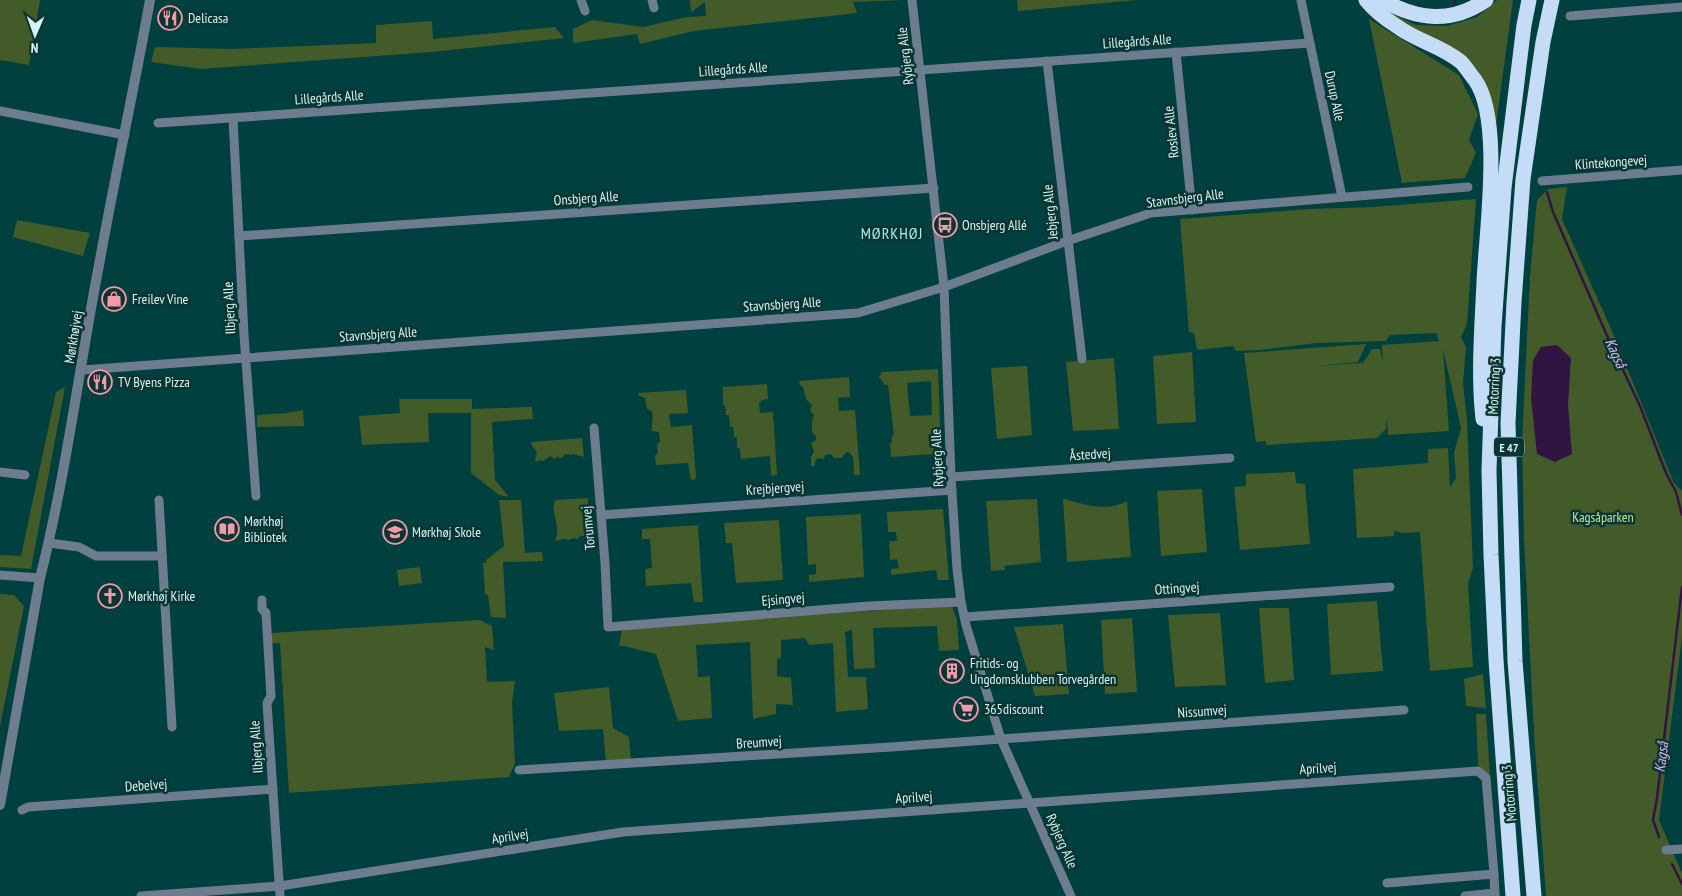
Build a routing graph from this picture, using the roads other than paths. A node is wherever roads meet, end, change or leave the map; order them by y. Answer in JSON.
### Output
{"nodes":[{"id":1,"x":150,"y":0,"type":"edge"},
{"id":2,"x":581,"y":0,"type":"edge"},
{"id":3,"x":912,"y":0,"type":"edge"},
{"id":4,"x":1301,"y":0,"type":"edge"},
{"id":5,"x":1366,"y":0,"type":"edge"},
{"id":6,"x":1382,"y":0,"type":"edge"},
{"id":7,"x":1486,"y":0,"type":"edge"},
{"id":8,"x":1529,"y":0,"type":"edge"},
{"id":9,"x":1552,"y":0,"type":"edge"},
{"id":10,"x":1682,"y":7,"type":"edge"},
{"id":11,"x":585,"y":11,"type":"dead end"},
{"id":12,"x":1570,"y":16,"type":"dead end"},
{"id":13,"x":1310,"y":43,"type":"junction"},
{"id":14,"x":1176,"y":52,"type":"junction"},
{"id":15,"x":1048,"y":62,"type":"junction"},
{"id":16,"x":920,"y":70,"type":"junction"},
{"id":17,"x":0,"y":111,"type":"edge"},
{"id":18,"x":232,"y":118,"type":"junction"},
{"id":19,"x":158,"y":123,"type":"dead end"},
{"id":20,"x":125,"y":135,"type":"junction"},
{"id":21,"x":1682,"y":170,"type":"edge"},
{"id":22,"x":1542,"y":181,"type":"dead end"},
{"id":23,"x":1468,"y":187,"type":"dead end"},
{"id":24,"x":934,"y":188,"type":"junction"},
{"id":25,"x":1342,"y":197,"type":"junction"},
{"id":26,"x":1192,"y":210,"type":"junction"},
{"id":27,"x":239,"y":236,"type":"junction"},
{"id":28,"x":1067,"y":241,"type":"junction"},
{"id":29,"x":944,"y":287,"type":"junction"},
{"id":30,"x":246,"y":357,"type":"junction"},
{"id":31,"x":1082,"y":359,"type":"dead end"},
{"id":32,"x":82,"y":370,"type":"junction"},
{"id":33,"x":594,"y":428,"type":"dead end"},
{"id":34,"x":1230,"y":458,"type":"dead end"},
{"id":35,"x":1489,"y":470,"type":"junction"},
{"id":36,"x":0,"y":472,"type":"edge"},
{"id":37,"x":25,"y":475,"type":"dead end"},
{"id":38,"x":951,"y":477,"type":"junction"},
{"id":39,"x":952,"y":490,"type":"junction"},
{"id":40,"x":256,"y":496,"type":"dead end"},
{"id":41,"x":158,"y":500,"type":"dead end"},
{"id":42,"x":600,"y":515,"type":"junction"},
{"id":43,"x":49,"y":543,"type":"junction"},
{"id":44,"x":162,"y":556,"type":"junction"},
{"id":45,"x":0,"y":576,"type":"edge"},
{"id":46,"x":40,"y":578,"type":"junction"},
{"id":47,"x":1390,"y":588,"type":"dead end"},
{"id":48,"x":262,"y":600,"type":"dead end"},
{"id":49,"x":961,"y":602,"type":"junction"},
{"id":50,"x":965,"y":617,"type":"junction"},
{"id":51,"x":608,"y":627,"type":"joint"},
{"id":52,"x":1404,"y":710,"type":"dead end"},
{"id":53,"x":172,"y":727,"type":"dead end"},
{"id":54,"x":1002,"y":739,"type":"junction"},
{"id":55,"x":518,"y":770,"type":"dead end"},
{"id":56,"x":273,"y":789,"type":"junction"},
{"id":57,"x":1030,"y":802,"type":"junction"},
{"id":58,"x":0,"y":805,"type":"edge"},
{"id":59,"x":22,"y":810,"type":"dead end"},
{"id":60,"x":1682,"y":849,"type":"edge"},
{"id":61,"x":1666,"y":850,"type":"dead end"},
{"id":62,"x":1494,"y":874,"type":"junction"},
{"id":63,"x":1387,"y":883,"type":"dead end"},
{"id":64,"x":280,"y":891,"type":"edge"},
{"id":65,"x":1495,"y":895,"type":"edge"},
{"id":66,"x":141,"y":896,"type":"edge"},
{"id":67,"x":1071,"y":896,"type":"edge"},
{"id":68,"x":1465,"y":896,"type":"edge"},
{"id":69,"x":1513,"y":896,"type":"edge"},
{"id":70,"x":1534,"y":896,"type":"edge"}],
"edges":[{"from":1,"to":20,"type":"street","name":"Mørkhøjvej"},
{"from":2,"to":11,"type":"street"},
{"from":3,"to":16,"type":"street","name":"Rybjerg Alle"},
{"from":4,"to":13,"type":"street","name":"Durup Alle"},
{"from":5,"to":35,"type":"highway"},
{"from":6,"to":7,"type":"highway"},
{"from":8,"to":35,"type":"highway","name":"Motorring 3","number":"E 47"},
{"from":9,"to":70,"type":"highway","name":"Motorring 3","number":"E 47"},
{"from":10,"to":12,"type":"street"},
{"from":13,"to":14,"type":"street","name":"Lillegårds Alle"},
{"from":13,"to":25,"type":"street","name":"Durup Alle"},
{"from":14,"to":15,"type":"street","name":"Lillegårds Alle"},
{"from":14,"to":26,"type":"street","name":"Roslev Alle"},
{"from":15,"to":16,"type":"street","name":"Lillegårds Alle"},
{"from":15,"to":28,"type":"street","name":"Jebjerg Alle"},
{"from":16,"to":18,"type":"street","name":"Lillegårds Alle"},
{"from":16,"to":24,"type":"street","name":"Rybjerg Alle"},
{"from":17,"to":20,"type":"street"},
{"from":18,"to":19,"type":"street","name":"Lillegårds Alle"},
{"from":18,"to":27,"type":"street","name":"Ilbjerg Alle"},
{"from":20,"to":32,"type":"street","name":"Mørkhøjvej"},
{"from":21,"to":22,"type":"street","name":"Klintekongevej"},
{"from":23,"to":25,"type":"street","name":"Stavnsbjerg Alle"},
{"from":24,"to":27,"type":"street","name":"Onsbjerg Alle"},
{"from":24,"to":29,"type":"street","name":"Rybjerg Alle"},
{"from":25,"to":26,"type":"street","name":"Stavnsbjerg Alle"},
{"from":26,"to":28,"type":"street","name":"Stavnsbjerg Alle"},
{"from":27,"to":30,"type":"street","name":"Ilbjerg Alle"},
{"from":28,"to":29,"type":"street","name":"Stavnsbjerg Alle"},
{"from":28,"to":31,"type":"street","name":"Jebjerg Alle"},
{"from":29,"to":30,"type":"street","name":"Stavnsbjerg Alle"},
{"from":29,"to":38,"type":"street","name":"Rybjerg Alle"},
{"from":30,"to":32,"type":"street","name":"Stavnsbjerg Alle"},
{"from":30,"to":40,"type":"street","name":"Ilbjerg Alle"},
{"from":32,"to":43,"type":"street","name":"Mørkhøjvej"},
{"from":33,"to":42,"type":"street","name":"Torumvej"},
{"from":34,"to":38,"type":"street","name":"Åstedvej"},
{"from":35,"to":69,"type":"highway","name":"Motorring 3","number":"E 47"},
{"from":36,"to":37,"type":"street"},
{"from":38,"to":39,"type":"street","name":"Rybjerg Alle"},
{"from":39,"to":42,"type":"street","name":"Krejbjergvej"},
{"from":39,"to":49,"type":"street","name":"Rybjerg Alle"},
{"from":41,"to":44,"type":"street"},
{"from":42,"to":51,"type":"street","name":"Torumvej"},
{"from":43,"to":44,"type":"street"},
{"from":43,"to":46,"type":"street","name":"Mørkhøjvej"},
{"from":44,"to":53,"type":"street"},
{"from":45,"to":46,"type":"street"},
{"from":46,"to":58,"type":"street","name":"Mørkhøjvej"},
{"from":47,"to":50,"type":"street","name":"Ottingvej"},
{"from":48,"to":56,"type":"street","name":"Ilbjerg Alle"},
{"from":49,"to":50,"type":"street","name":"Rybjerg Alle"},
{"from":49,"to":51,"type":"street","name":"Ejsingvej"},
{"from":50,"to":54,"type":"street","name":"Rybjerg Alle"},
{"from":52,"to":54,"type":"street","name":"Nissumvej"},
{"from":54,"to":55,"type":"street","name":"Breumvej"},
{"from":54,"to":57,"type":"street","name":"Rybjerg Alle"},
{"from":56,"to":59,"type":"street","name":"Debelvej"},
{"from":56,"to":64,"type":"street","name":"Ilbjerg Alle"},
{"from":57,"to":62,"type":"street","name":"Aprilvej"},
{"from":57,"to":64,"type":"street","name":"Aprilvej"},
{"from":57,"to":67,"type":"street","name":"Rybjerg Alle"},
{"from":60,"to":61,"type":"street"},
{"from":62,"to":63,"type":"street"},
{"from":62,"to":65,"type":"street","name":"Aprilvej"},
{"from":64,"to":66,"type":"street","name":"Aprilvej"},
{"from":65,"to":68,"type":"street"}]}
